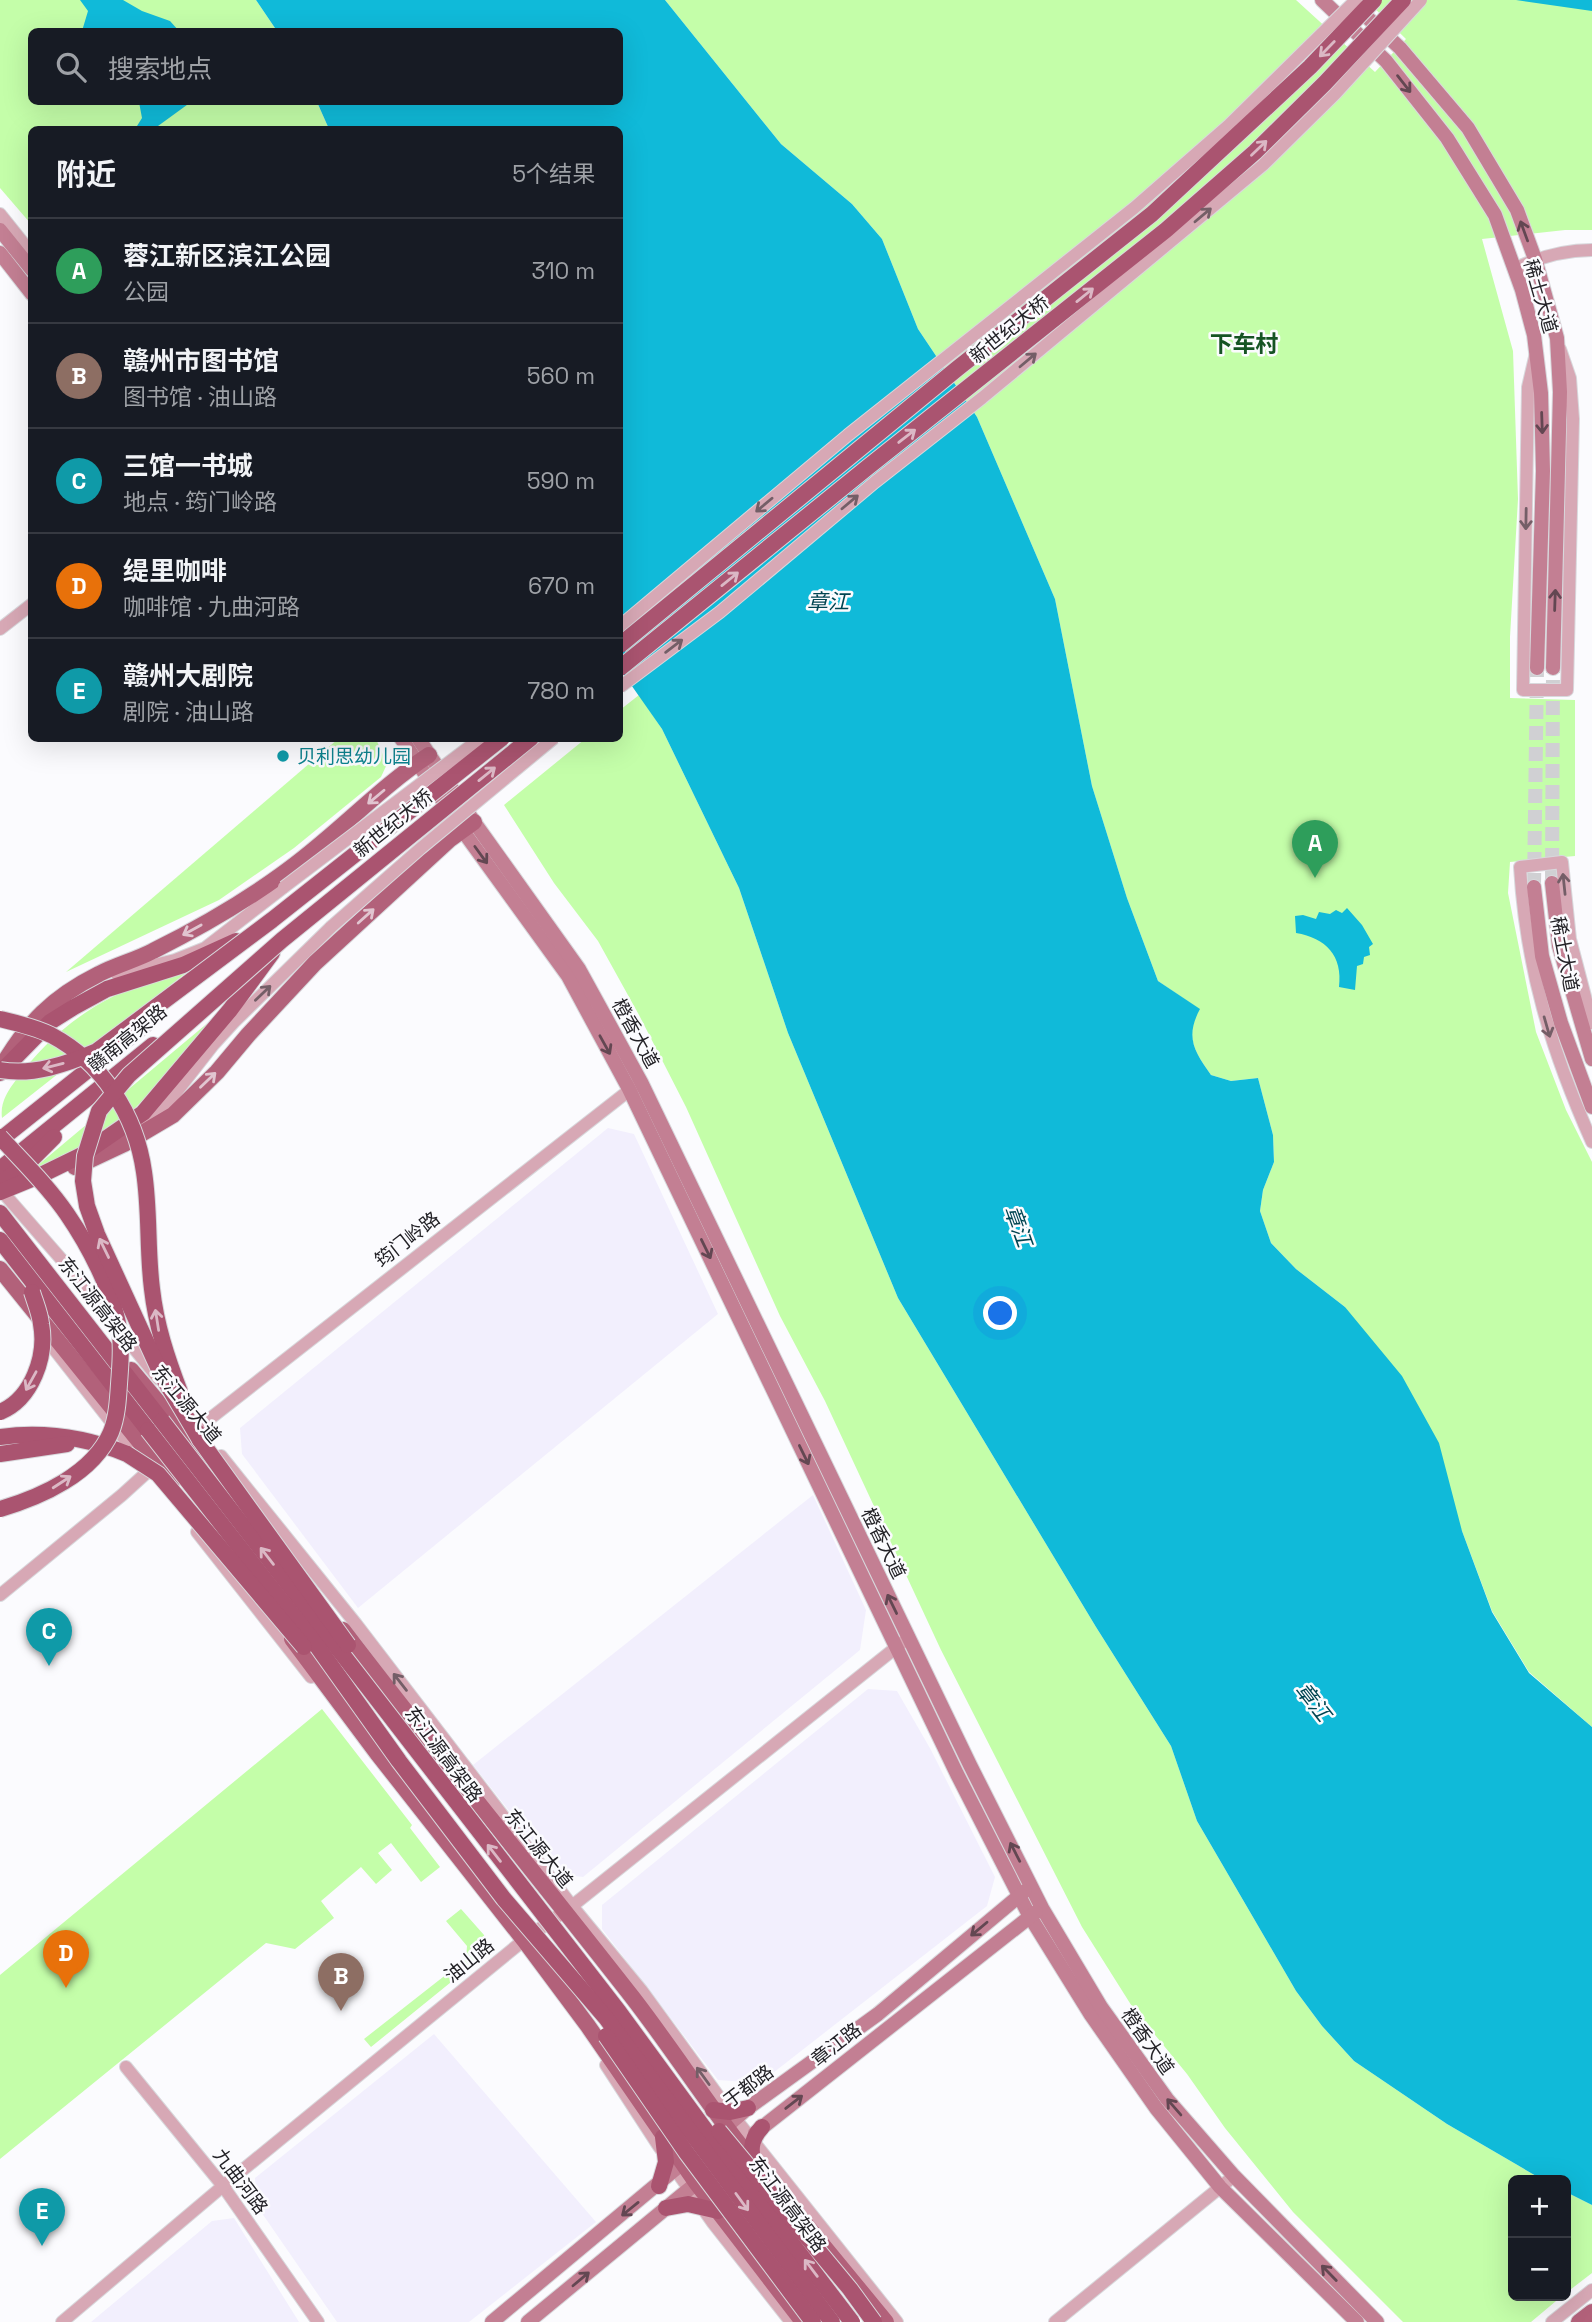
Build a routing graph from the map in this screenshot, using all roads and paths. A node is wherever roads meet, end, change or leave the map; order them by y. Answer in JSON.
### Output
{"nodes":[{"id":1,"x":1322,"y":0,"type":"edge"},
{"id":2,"x":1349,"y":0,"type":"edge"},
{"id":3,"x":1356,"y":0,"type":"edge"},
{"id":4,"x":1374,"y":0,"type":"edge"},
{"id":5,"x":1403,"y":0,"type":"edge"},
{"id":6,"x":1421,"y":0,"type":"edge"},
{"id":7,"x":0,"y":214,"type":"edge"},
{"id":8,"x":0,"y":230,"type":"edge"},
{"id":9,"x":28,"y":249,"type":"edge"},
{"id":10,"x":1592,"y":250,"type":"edge"},
{"id":11,"x":0,"y":254,"type":"edge"},
{"id":12,"x":1535,"y":259,"type":"junction"},
{"id":13,"x":28,"y":265,"type":"edge"},
{"id":14,"x":1514,"y":269,"type":"junction"},
{"id":15,"x":28,"y":288,"type":"edge"},
{"id":16,"x":1557,"y":341,"type":"junction"},
{"id":17,"x":1536,"y":353,"type":"junction"},
{"id":18,"x":28,"y":607,"type":"edge"},
{"id":19,"x":623,"y":623,"type":"edge"},
{"id":20,"x":0,"y":629,"type":"edge"},
{"id":21,"x":623,"y":643,"type":"edge"},
{"id":22,"x":623,"y":666,"type":"edge"},
{"id":23,"x":1537,"y":668,"type":"tunnel mouth"},
{"id":24,"x":1553,"y":668,"type":"tunnel mouth"},
{"id":25,"x":623,"y":685,"type":"edge"},
{"id":26,"x":405,"y":742,"type":"edge"},
{"id":27,"x":419,"y":742,"type":"edge"},
{"id":28,"x":476,"y":742,"type":"edge"},
{"id":29,"x":497,"y":742,"type":"edge"},
{"id":30,"x":526,"y":742,"type":"edge"},
{"id":31,"x":549,"y":742,"type":"edge"},
{"id":32,"x":424,"y":759,"type":"junction"},
{"id":33,"x":468,"y":826,"type":"junction"},
{"id":34,"x":1552,"y":883,"type":"tunnel mouth"},
{"id":35,"x":1534,"y":887,"type":"tunnel mouth"},
{"id":36,"x":272,"y":920,"type":"junction"},
{"id":37,"x":282,"y":940,"type":"junction"},
{"id":38,"x":42,"y":1011,"type":"junction"},
{"id":39,"x":0,"y":1019,"type":"edge"},
{"id":40,"x":1592,"y":1023,"type":"edge"},
{"id":41,"x":102,"y":1059,"type":"junction"},
{"id":42,"x":1592,"y":1059,"type":"edge"},
{"id":43,"x":125,"y":1067,"type":"junction"},
{"id":44,"x":0,"y":1071,"type":"edge"},
{"id":45,"x":635,"y":1086,"type":"junction"},
{"id":46,"x":1592,"y":1107,"type":"edge"},
{"id":47,"x":0,"y":1128,"type":"edge"},
{"id":48,"x":0,"y":1139,"type":"edge"},
{"id":49,"x":1592,"y":1142,"type":"edge"},
{"id":50,"x":0,"y":1169,"type":"edge"},
{"id":51,"x":43,"y":1179,"type":"junction"},
{"id":52,"x":0,"y":1192,"type":"edge"},
{"id":53,"x":0,"y":1213,"type":"edge"},
{"id":54,"x":0,"y":1242,"type":"edge"},
{"id":55,"x":0,"y":1269,"type":"edge"},
{"id":56,"x":0,"y":1281,"type":"edge"},
{"id":57,"x":0,"y":1412,"type":"edge"},
{"id":58,"x":199,"y":1434,"type":"junction"},
{"id":59,"x":0,"y":1437,"type":"edge"},
{"id":60,"x":0,"y":1454,"type":"edge"},
{"id":61,"x":127,"y":1454,"type":"junction"},
{"id":62,"x":153,"y":1466,"type":"junction"},
{"id":63,"x":0,"y":1509,"type":"edge"},
{"id":64,"x":0,"y":1595,"type":"edge"},
{"id":65,"x":908,"y":1638,"type":"junction"},
{"id":66,"x":896,"y":1647,"type":"junction"},
{"id":67,"x":417,"y":1753,"type":"junction"},
{"id":68,"x":399,"y":1761,"type":"junction"},
{"id":69,"x":517,"y":1883,"type":"junction"},
{"id":70,"x":1032,"y":1886,"type":"junction"},
{"id":71,"x":1020,"y":1895,"type":"junction"},
{"id":72,"x":504,"y":1899,"type":"junction"},
{"id":73,"x":568,"y":1909,"type":"junction"},
{"id":74,"x":1035,"y":1912,"type":"junction"},
{"id":75,"x":521,"y":1942,"type":"junction"},
{"id":76,"x":126,"y":2067,"type":"dead end"},
{"id":77,"x":748,"y":2108,"type":"joint"},
{"id":78,"x":726,"y":2115,"type":"junction"},
{"id":79,"x":751,"y":2138,"type":"junction"},
{"id":80,"x":669,"y":2155,"type":"junction"},
{"id":81,"x":762,"y":2163,"type":"junction"},
{"id":82,"x":1234,"y":2176,"type":"junction"},
{"id":83,"x":223,"y":2186,"type":"junction"},
{"id":84,"x":659,"y":2186,"type":"joint"},
{"id":85,"x":693,"y":2187,"type":"junction"},
{"id":86,"x":1220,"y":2187,"type":"junction"},
{"id":87,"x":666,"y":2208,"type":"junction"},
{"id":88,"x":708,"y":2210,"type":"junction"},
{"id":89,"x":1592,"y":2290,"type":"edge"},
{"id":90,"x":1592,"y":2312,"type":"edge"},
{"id":91,"x":62,"y":2322,"type":"edge"},
{"id":92,"x":318,"y":2322,"type":"edge"},
{"id":93,"x":492,"y":2322,"type":"edge"},
{"id":94,"x":528,"y":2322,"type":"edge"},
{"id":95,"x":791,"y":2322,"type":"edge"},
{"id":96,"x":803,"y":2322,"type":"edge"},
{"id":97,"x":813,"y":2322,"type":"edge"},
{"id":98,"x":832,"y":2322,"type":"edge"},
{"id":99,"x":852,"y":2322,"type":"edge"},
{"id":100,"x":874,"y":2322,"type":"edge"},
{"id":101,"x":886,"y":2322,"type":"edge"},
{"id":102,"x":897,"y":2322,"type":"edge"},
{"id":103,"x":1055,"y":2322,"type":"edge"},
{"id":104,"x":1357,"y":2322,"type":"edge"},
{"id":105,"x":1377,"y":2322,"type":"edge"},
{"id":106,"x":1552,"y":2322,"type":"edge"},
{"id":107,"x":1579,"y":2322,"type":"edge"}],
"edges":[{"from":1,"to":14,"type":"main road","name":"稀土大道","one_way":true},
{"from":12,"to":2,"type":"main road","name":"稀土大道","one_way":true},
{"from":3,"to":19,"type":"street","one_way":true,"bridge":true},
{"from":4,"to":21,"type":"highway","name":"新世纪大桥","one_way":true,"bridge":true},
{"from":22,"to":5,"type":"highway","name":"新世纪大桥","one_way":true,"bridge":true},
{"from":25,"to":6,"type":"street","one_way":true,"bridge":true},
{"from":7,"to":9,"type":"street"},
{"from":8,"to":13,"type":"main road"},
{"from":10,"to":12,"type":"street"},
{"from":11,"to":15,"type":"main road"},
{"from":12,"to":14,"type":"street"},
{"from":12,"to":16,"type":"main road","name":"稀土大道"},
{"from":14,"to":17,"type":"main road","name":"稀土大道"},
{"from":17,"to":16,"type":"street","one_way":true},
{"from":24,"to":16,"type":"main road","name":"稀土大道","one_way":true},
{"from":17,"to":23,"type":"main road","name":"稀土大道","one_way":true},
{"from":18,"to":20,"type":"street"},
{"from":26,"to":32,"type":"main road","name":"橙香大道"},
{"from":27,"to":32,"type":"main road","name":"橙香大道"},
{"from":28,"to":38,"type":"street","bridge":true},
{"from":29,"to":36,"type":"highway","name":"新世纪大桥","bridge":true},
{"from":37,"to":30,"type":"highway","name":"新世纪大桥","one_way":true,"bridge":true},
{"from":51,"to":31,"type":"street","one_way":true,"bridge":true},
{"from":32,"to":33,"type":"main road","name":"橙香大道"},
{"from":32,"to":38,"type":"main road","one_way":true},
{"from":33,"to":45,"type":"main road","name":"橙香大道"},
{"from":51,"to":33,"type":"main road","one_way":true},
{"from":34,"to":42,"type":"main road","name":"稀土大道"},
{"from":35,"to":46,"type":"main road","name":"稀土大道"},
{"from":36,"to":41,"type":"highway","name":"赣南高架路","bridge":true},
{"from":36,"to":44,"type":"highway"},
{"from":36,"to":44,"type":"highway","one_way":true,"bridge":true},
{"from":37,"to":43,"type":"highway","name":"赣南高架路","bridge":true},
{"from":37,"to":52,"type":"highway"},
{"from":58,"to":37,"type":"highway","one_way":true,"bridge":true},
{"from":38,"to":44,"type":"main road"},
{"from":58,"to":39,"type":"highway","one_way":true,"bridge":true},
{"from":40,"to":49,"type":"street","one_way":true},
{"from":41,"to":47,"type":"highway"},
{"from":41,"to":48,"type":"highway","name":"赣南高架路","bridge":true},
{"from":43,"to":50,"type":"highway","name":"赣南高架路","bridge":true},
{"from":43,"to":52,"type":"highway","bridge":true},
{"from":45,"to":58,"type":"street","name":"筠门岭路"},
{"from":65,"to":45,"type":"main road","name":"橙香大道","one_way":true},
{"from":45,"to":66,"type":"main road","name":"橙香大道","one_way":true},
{"from":63,"to":48,"type":"highway","one_way":true,"bridge":true},
{"from":51,"to":52,"type":"street"},
{"from":52,"to":58,"type":"street"},
{"from":52,"to":73,"type":"main road","name":"东江源大道"},
{"from":67,"to":53,"type":"highway","name":"东江源高架路","one_way":true,"bridge":true},
{"from":54,"to":57,"type":"highway","one_way":true,"bridge":true},
{"from":54,"to":68,"type":"highway","name":"东江源高架路","bridge":true},
{"from":55,"to":62,"type":"main road"},
{"from":56,"to":62,"type":"street"},
{"from":58,"to":67,"type":"highway","bridge":true},
{"from":73,"to":58,"type":"street","one_way":true},
{"from":59,"to":61,"type":"highway"},
{"from":60,"to":61,"type":"highway"},
{"from":61,"to":68,"type":"highway","bridge":true},
{"from":62,"to":64,"type":"street"},
{"from":62,"to":75,"type":"main road"},
{"from":65,"to":66,"type":"street","name":"油山路"},
{"from":70,"to":65,"type":"main road","name":"橙香大道","one_way":true},
{"from":66,"to":71,"type":"main road","name":"橙香大道"},
{"from":66,"to":73,"type":"street","name":"油山路"},
{"from":69,"to":67,"type":"highway","name":"东江源高架路","one_way":true,"bridge":true},
{"from":68,"to":72,"type":"highway","name":"东江源高架路","bridge":true},
{"from":99,"to":69,"type":"highway","name":"东江源高架路","one_way":true,"bridge":true},
{"from":69,"to":100,"type":"highway","bridge":true},
{"from":70,"to":71,"type":"main road","name":"于都路"},
{"from":70,"to":74,"type":"main road","name":"橙香大道"},
{"from":71,"to":74,"type":"main road","name":"橙香大道"},
{"from":71,"to":77,"type":"main road","name":"于都路","one_way":true},
{"from":72,"to":97,"type":"highway","bridge":true},
{"from":72,"to":98,"type":"highway","name":"东江源高架路","one_way":true,"bridge":true},
{"from":73,"to":75,"type":"street","name":"油山路"},
{"from":78,"to":73,"type":"main road","name":"东江源大道","one_way":true},
{"from":79,"to":74,"type":"main road","name":"章江路","one_way":true},
{"from":82,"to":74,"type":"main road","name":"橙香大道","one_way":true},
{"from":74,"to":86,"type":"main road","name":"橙香大道"},
{"from":75,"to":80,"type":"main road"},
{"from":75,"to":83,"type":"street","name":"油山路"},
{"from":76,"to":83,"type":"street","name":"九曲河路"},
{"from":77,"to":78,"type":"highway"},
{"from":78,"to":79,"type":"main road","name":"东江源大道"},
{"from":78,"to":80,"type":"main road","name":"于都路"},
{"from":79,"to":81,"type":"highway"},
{"from":79,"to":85,"type":"main road","name":"章江路"},
{"from":80,"to":84,"type":"highway"},
{"from":80,"to":85,"type":"main road"},
{"from":81,"to":101,"type":"main road"},
{"from":81,"to":102,"type":"street"},
{"from":82,"to":86,"type":"street"},
{"from":105,"to":82,"type":"main road","name":"橙香大道","one_way":true},
{"from":83,"to":91,"type":"street","name":"油山路"},
{"from":83,"to":92,"type":"street","name":"九曲河路"},
{"from":84,"to":93,"type":"main road","one_way":true},
{"from":85,"to":87,"type":"main road","name":"章江路"},
{"from":85,"to":88,"type":"main road"},
{"from":86,"to":103,"type":"street"},
{"from":86,"to":104,"type":"main road","name":"橙香大道"},
{"from":87,"to":88,"type":"highway"},
{"from":94,"to":87,"type":"main road","name":"章江路","one_way":true},
{"from":88,"to":95,"type":"street"},
{"from":88,"to":96,"type":"main road"},
{"from":89,"to":106,"type":"street"},
{"from":90,"to":107,"type":"main road"}]}
